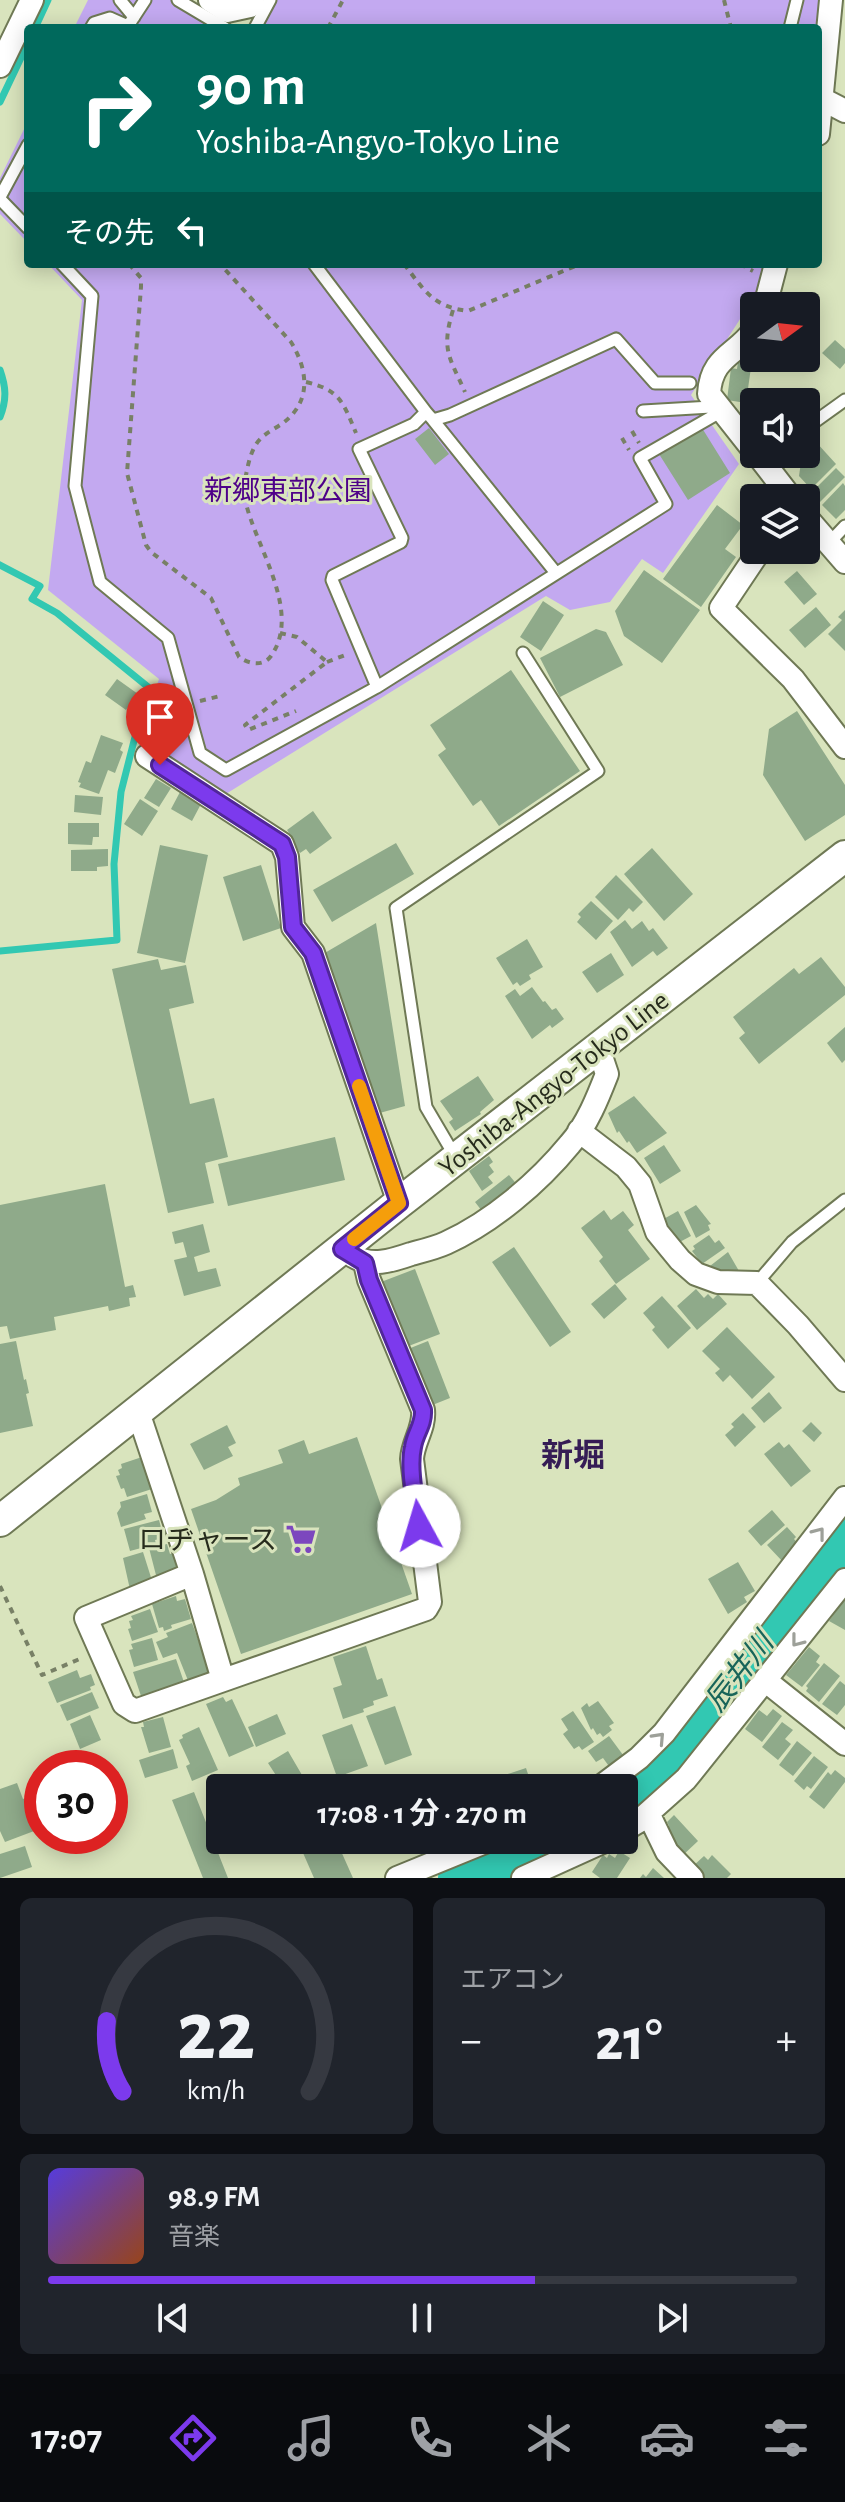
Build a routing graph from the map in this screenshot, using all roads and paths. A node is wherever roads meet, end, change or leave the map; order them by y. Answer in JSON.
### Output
{"nodes":[{"id":1,"x":32,"y":0,"type":"edge"},
{"id":2,"x":120,"y":0,"type":"edge"},
{"id":3,"x":145,"y":0,"type":"edge"},
{"id":4,"x":178,"y":0,"type":"edge"},
{"id":5,"x":210,"y":0,"type":"edge"},
{"id":6,"x":253,"y":0,"type":"edge"},
{"id":7,"x":270,"y":0,"type":"edge"},
{"id":8,"x":343,"y":0,"type":"edge"},
{"id":9,"x":724,"y":0,"type":"edge"},
{"id":10,"x":797,"y":0,"type":"edge"},
{"id":11,"x":831,"y":0,"type":"edge"},
{"id":12,"x":134,"y":17,"type":"junction"},
{"id":13,"x":93,"y":24,"type":"edge"},
{"id":14,"x":124,"y":24,"type":"edge"},
{"id":15,"x":129,"y":24,"type":"edge"},
{"id":16,"x":218,"y":24,"type":"edge"},
{"id":17,"x":257,"y":24,"type":"edge"},
{"id":18,"x":330,"y":24,"type":"edge"},
{"id":19,"x":730,"y":24,"type":"edge"},
{"id":20,"x":791,"y":24,"type":"edge"},
{"id":21,"x":837,"y":35,"type":"edge"},
{"id":22,"x":0,"y":66,"type":"edge"},
{"id":23,"x":822,"y":99,"type":"joint"},
{"id":24,"x":845,"y":111,"type":"edge"},
{"id":25,"x":24,"y":153,"type":"edge"},
{"id":26,"x":0,"y":198,"type":"edge"},
{"id":27,"x":24,"y":224,"type":"edge"},
{"id":28,"x":66,"y":268,"type":"edge"},
{"id":29,"x":132,"y":268,"type":"edge"},
{"id":30,"x":224,"y":268,"type":"edge"},
{"id":31,"x":317,"y":268,"type":"edge"},
{"id":32,"x":407,"y":268,"type":"edge"},
{"id":33,"x":571,"y":268,"type":"edge"},
{"id":34,"x":766,"y":268,"type":"edge"},
{"id":35,"x":765,"y":292,"type":"edge"},
{"id":36,"x":453,"y":310,"type":"junction"},
{"id":37,"x":740,"y":342,"type":"edge"},
{"id":38,"x":306,"y":382,"type":"junction"},
{"id":39,"x":690,"y":383,"type":"dead end"},
{"id":40,"x":845,"y":400,"type":"edge"},
{"id":41,"x":471,"y":405,"type":"junction"},
{"id":42,"x":720,"y":407,"type":"junction"},
{"id":43,"x":643,"y":411,"type":"dead end"},
{"id":44,"x":430,"y":416,"type":"junction"},
{"id":45,"x":820,"y":418,"type":"edge"},
{"id":46,"x":351,"y":421,"type":"dead end"},
{"id":47,"x":740,"y":430,"type":"edge"},
{"id":48,"x":845,"y":526,"type":"edge"},
{"id":49,"x":820,"y":534,"type":"edge"},
{"id":50,"x":828,"y":544,"type":"junction"},
{"id":51,"x":845,"y":562,"type":"edge"},
{"id":52,"x":751,"y":564,"type":"edge"},
{"id":53,"x":556,"y":573,"type":"junction"},
{"id":54,"x":280,"y":633,"type":"junction"},
{"id":55,"x":523,"y":653,"type":"dead end"},
{"id":56,"x":377,"y":687,"type":"junction"},
{"id":57,"x":301,"y":709,"type":"dead end"},
{"id":58,"x":845,"y":747,"type":"edge"},
{"id":59,"x":147,"y":756,"type":"dead end"},
{"id":60,"x":845,"y":856,"type":"edge"},
{"id":61,"x":598,"y":1047,"type":"junction"},
{"id":62,"x":579,"y":1131,"type":"junction"},
{"id":63,"x":456,"y":1158,"type":"junction"},
{"id":64,"x":845,"y":1200,"type":"edge"},
{"id":65,"x":399,"y":1203,"type":"junction"},
{"id":66,"x":353,"y":1256,"type":"junction"},
{"id":67,"x":757,"y":1283,"type":"junction"},
{"id":68,"x":845,"y":1380,"type":"edge"},
{"id":69,"x":134,"y":1412,"type":"junction"},
{"id":70,"x":845,"y":1498,"type":"edge"},
{"id":71,"x":0,"y":1521,"type":"edge"},
{"id":72,"x":192,"y":1574,"type":"junction"},
{"id":73,"x":845,"y":1580,"type":"edge"},
{"id":74,"x":0,"y":1586,"type":"edge"},
{"id":75,"x":100,"y":1650,"type":"junction"},
{"id":76,"x":223,"y":1680,"type":"junction"},
{"id":77,"x":766,"y":1681,"type":"junction"},
{"id":78,"x":845,"y":1744,"type":"edge"},
{"id":79,"x":618,"y":1774,"type":"edge"},
{"id":80,"x":648,"y":1813,"type":"junction"},
{"id":81,"x":638,"y":1820,"type":"edge"},
{"id":82,"x":456,"y":1854,"type":"edge"},
{"id":83,"x":576,"y":1854,"type":"edge"},
{"id":84,"x":397,"y":1878,"type":"edge"},
{"id":85,"x":523,"y":1878,"type":"edge"},
{"id":86,"x":692,"y":1878,"type":"edge"}],
"edges":[{"from":1,"to":22,"type":"street"},
{"from":2,"to":12,"type":"lane"},
{"from":3,"to":12,"type":"lane"},
{"from":4,"to":16,"type":"lane"},
{"from":5,"to":6,"type":"street"},
{"from":7,"to":17,"type":"lane"},
{"from":8,"to":18,"type":"path"},
{"from":9,"to":19,"type":"path"},
{"from":10,"to":20,"type":"lane"},
{"from":11,"to":21,"type":"street"},
{"from":12,"to":15,"type":"lane"},
{"from":13,"to":14,"type":"lane"},
{"from":21,"to":23,"type":"street"},
{"from":23,"to":24,"type":"street"},
{"from":25,"to":26,"type":"lane"},
{"from":26,"to":27,"type":"lane"},
{"from":28,"to":56,"type":"lane"},
{"from":29,"to":54,"type":"path"},
{"from":30,"to":38,"type":"path"},
{"from":31,"to":44,"type":"lane"},
{"from":32,"to":36,"type":"path"},
{"from":33,"to":36,"type":"path"},
{"from":34,"to":35,"type":"street"},
{"from":36,"to":41,"type":"path"},
{"from":37,"to":42,"type":"street"},
{"from":38,"to":46,"type":"path"},
{"from":38,"to":54,"type":"path"},
{"from":39,"to":41,"type":"lane"},
{"from":40,"to":45,"type":"lane"},
{"from":41,"to":44,"type":"lane"},
{"from":42,"to":43,"type":"lane"},
{"from":42,"to":47,"type":"street"},
{"from":42,"to":53,"type":"lane"},
{"from":44,"to":53,"type":"lane"},
{"from":44,"to":56,"type":"lane"},
{"from":48,"to":50,"type":"lane"},
{"from":49,"to":50,"type":"street"},
{"from":50,"to":51,"type":"street"},
{"from":52,"to":58,"type":"street"},
{"from":53,"to":56,"type":"lane"},
{"from":54,"to":57,"type":"path"},
{"from":55,"to":63,"type":"lane"},
{"from":59,"to":65,"type":"street"},
{"from":60,"to":61,"type":"main road","name":"Yoshiba-Angyo-Tokyo Line"},
{"from":61,"to":62,"type":"street"},
{"from":61,"to":63,"type":"main road","name":"Yoshiba-Angyo-Tokyo Line"},
{"from":62,"to":66,"type":"street"},
{"from":62,"to":67,"type":"street"},
{"from":63,"to":65,"type":"main road","name":"Yoshiba-Angyo-Tokyo Line"},
{"from":64,"to":67,"type":"lane"},
{"from":65,"to":66,"type":"main road","name":"Yoshiba-Angyo-Tokyo Line"},
{"from":66,"to":69,"type":"main road","name":"Yoshiba-Angyo-Tokyo Line"},
{"from":66,"to":76,"type":"street"},
{"from":67,"to":68,"type":"street"},
{"from":69,"to":71,"type":"main road","name":"Yoshiba-Angyo-Tokyo Line"},
{"from":69,"to":72,"type":"street"},
{"from":79,"to":70,"type":"street","one_way":true},
{"from":72,"to":75,"type":"street"},
{"from":72,"to":76,"type":"street"},
{"from":73,"to":77,"type":"street","one_way":true},
{"from":74,"to":75,"type":"path"},
{"from":75,"to":76,"type":"street"},
{"from":77,"to":78,"type":"street"},
{"from":77,"to":80,"type":"street"},
{"from":80,"to":81,"type":"street"},
{"from":80,"to":86,"type":"street"},
{"from":82,"to":84,"type":"street"},
{"from":83,"to":85,"type":"street"}]}
